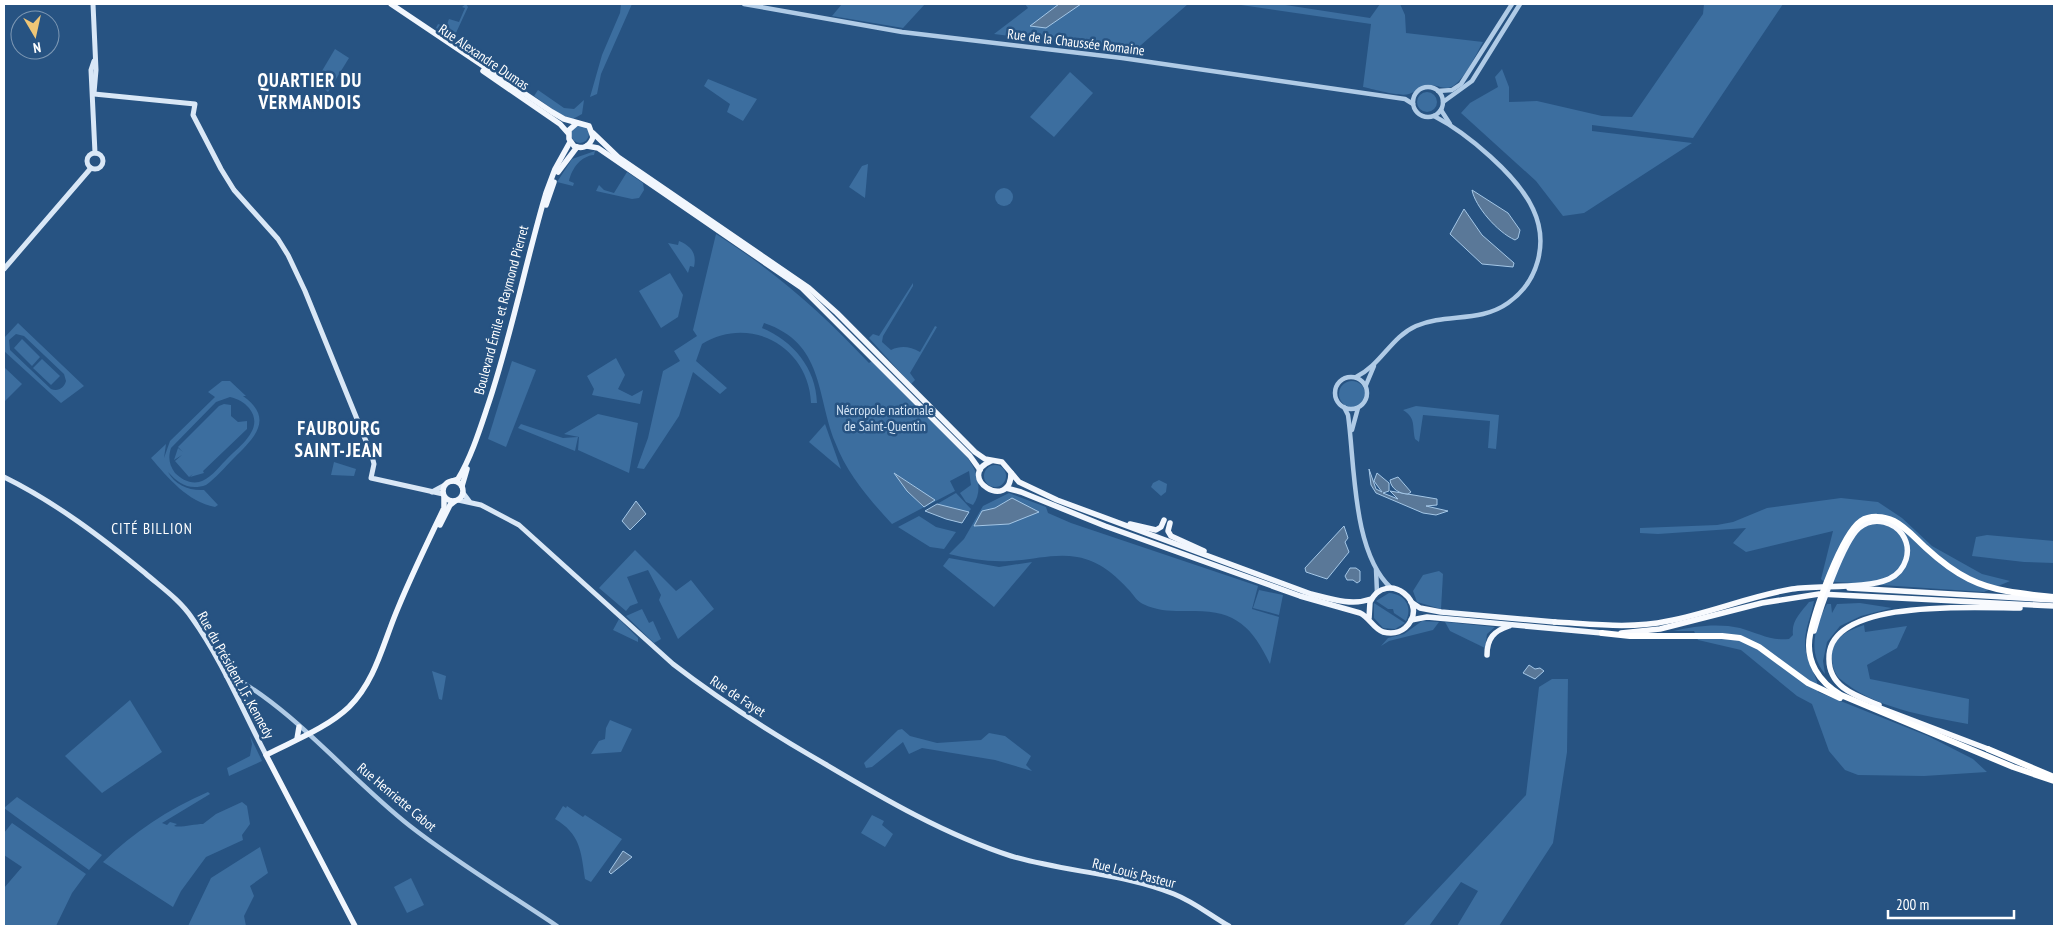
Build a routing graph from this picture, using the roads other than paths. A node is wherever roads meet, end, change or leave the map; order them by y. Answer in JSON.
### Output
{"nodes":[{"id":1,"x":94,"y":4,"type":"edge"},
{"id":2,"x":385,"y":4,"type":"edge"},
{"id":3,"x":391,"y":4,"type":"edge"},
{"id":4,"x":744,"y":4,"type":"edge"},
{"id":5,"x":1512,"y":4,"type":"edge"},
{"id":6,"x":1520,"y":4,"type":"edge"},
{"id":7,"x":1469,"y":73,"type":"junction"},
{"id":8,"x":1474,"y":76,"type":"junction"},
{"id":9,"x":1438,"y":91,"type":"junction"},
{"id":10,"x":94,"y":94,"type":"junction"},
{"id":11,"x":1415,"y":95,"type":"junction"},
{"id":12,"x":1405,"y":99,"type":"junction"},
{"id":13,"x":1443,"y":102,"type":"junction"},
{"id":14,"x":1413,"y":104,"type":"junction"},
{"id":15,"x":1441,"y":110,"type":"junction"},
{"id":16,"x":1434,"y":116,"type":"junction"},
{"id":17,"x":576,"y":123,"type":"junction"},
{"id":18,"x":1451,"y":125,"type":"junction"},
{"id":19,"x":568,"y":133,"type":"junction"},
{"id":20,"x":593,"y":134,"type":"junction"},
{"id":21,"x":570,"y":142,"type":"junction"},
{"id":22,"x":587,"y":146,"type":"junction"},
{"id":23,"x":577,"y":148,"type":"junction"},
{"id":24,"x":95,"y":153,"type":"junction"},
{"id":25,"x":91,"y":168,"type":"junction"},
{"id":26,"x":554,"y":176,"type":"junction"},
{"id":27,"x":655,"y":185,"type":"junction"},
{"id":28,"x":548,"y":193,"type":"junction"},
{"id":29,"x":4,"y":269,"type":"edge"},
{"id":30,"x":1376,"y":363,"type":"junction"},
{"id":31,"x":1356,"y":377,"type":"junction"},
{"id":32,"x":1366,"y":386,"type":"junction"},
{"id":33,"x":1344,"y":407,"type":"junction"},
{"id":34,"x":1358,"y":408,"type":"junction"},
{"id":35,"x":1351,"y":433,"type":"junction"},
{"id":36,"x":991,"y":461,"type":"junction"},
{"id":37,"x":980,"y":470,"type":"junction"},
{"id":38,"x":1011,"y":474,"type":"junction"},
{"id":39,"x":4,"y":477,"type":"edge"},
{"id":40,"x":452,"y":481,"type":"junction"},
{"id":41,"x":445,"y":485,"type":"junction"},
{"id":42,"x":1006,"y":488,"type":"junction"},
{"id":43,"x":462,"y":490,"type":"junction"},
{"id":44,"x":432,"y":492,"type":"junction"},
{"id":45,"x":444,"y":495,"type":"junction"},
{"id":46,"x":456,"y":500,"type":"junction"},
{"id":47,"x":469,"y":502,"type":"junction"},
{"id":48,"x":1078,"y":509,"type":"junction"},
{"id":49,"x":1375,"y":565,"type":"junction"},
{"id":50,"x":1251,"y":571,"type":"junction"},
{"id":51,"x":1832,"y":576,"type":"junction"},
{"id":52,"x":1820,"y":586,"type":"junction"},
{"id":53,"x":1391,"y":588,"type":"junction"},
{"id":54,"x":1377,"y":593,"type":"junction"},
{"id":55,"x":1371,"y":599,"type":"junction"},
{"id":56,"x":2054,"y":599,"type":"edge"},
{"id":57,"x":1411,"y":602,"type":"junction"},
{"id":58,"x":1820,"y":607,"type":"junction"},
{"id":59,"x":2054,"y":608,"type":"edge"},
{"id":60,"x":1441,"y":615,"type":"junction"},
{"id":61,"x":1450,"y":616,"type":"junction"},
{"id":62,"x":1369,"y":618,"type":"junction"},
{"id":63,"x":1411,"y":620,"type":"junction"},
{"id":64,"x":1555,"y":622,"type":"joint"},
{"id":65,"x":1514,"y":625,"type":"junction"},
{"id":66,"x":1602,"y":632,"type":"junction"},
{"id":67,"x":1487,"y":655,"type":"dead end"},
{"id":68,"x":228,"y":675,"type":"junction"},
{"id":69,"x":1886,"y":714,"type":"junction"},
{"id":70,"x":1901,"y":715,"type":"junction"},
{"id":71,"x":299,"y":727,"type":"junction"},
{"id":72,"x":306,"y":734,"type":"junction"},
{"id":73,"x":297,"y":739,"type":"junction"},
{"id":74,"x":1988,"y":749,"type":"joint"},
{"id":75,"x":266,"y":755,"type":"junction"},
{"id":76,"x":2054,"y":778,"type":"edge"},
{"id":77,"x":1027,"y":860,"type":"joint"},
{"id":78,"x":355,"y":926,"type":"edge"},
{"id":79,"x":557,"y":926,"type":"edge"},
{"id":80,"x":1229,"y":926,"type":"edge"}],
"edges":[{"from":1,"to":10,"type":"main road"},
{"from":2,"to":19,"type":"main road","name":"Rue Alexandre Dumas"},
{"from":3,"to":17,"type":"main road"},
{"from":4,"to":12,"type":"street","name":"Rue de la Chaussée Romaine"},
{"from":5,"to":7,"type":"street"},
{"from":6,"to":8,"type":"street"},
{"from":7,"to":8,"type":"street"},
{"from":7,"to":9,"type":"street"},
{"from":8,"to":13,"type":"street"},
{"from":9,"to":11,"type":"street"},
{"from":9,"to":13,"type":"street"},
{"from":10,"to":24,"type":"main road"},
{"from":10,"to":44,"type":"main road"},
{"from":11,"to":12,"type":"street"},
{"from":11,"to":14,"type":"street"},
{"from":12,"to":14,"type":"street","name":"Rue de la Chaussée Romaine"},
{"from":13,"to":15,"type":"street"},
{"from":14,"to":16,"type":"street"},
{"from":15,"to":16,"type":"street"},
{"from":15,"to":18,"type":"street"},
{"from":16,"to":18,"type":"street"},
{"from":17,"to":19,"type":"main road"},
{"from":17,"to":20,"type":"main road"},
{"from":18,"to":30,"type":"street"},
{"from":19,"to":21,"type":"main road"},
{"from":20,"to":22,"type":"main road"},
{"from":20,"to":27,"type":"main road"},
{"from":21,"to":23,"type":"main road"},
{"from":21,"to":26,"type":"main road","name":"Boulevard Émile et Raymond Pierret"},
{"from":22,"to":23,"type":"main road"},
{"from":22,"to":27,"type":"main road"},
{"from":23,"to":26,"type":"main road","name":"Boulevard Émile et Raymond Pierret"},
{"from":24,"to":25,"type":"main road"},
{"from":24,"to":25,"type":"main road"},
{"from":25,"to":29,"type":"main road"},
{"from":26,"to":28,"type":"main road","name":"Boulevard Émile et Raymond Pierret"},
{"from":27,"to":36,"type":"main road"},
{"from":27,"to":37,"type":"main road"},
{"from":28,"to":40,"type":"main road","name":"Boulevard Émile et Raymond Pierret"},
{"from":28,"to":43,"type":"main road","name":"Boulevard Émile et Raymond Pierret"},
{"from":30,"to":31,"type":"street"},
{"from":30,"to":32,"type":"street"},
{"from":31,"to":32,"type":"street"},
{"from":31,"to":33,"type":"street"},
{"from":32,"to":34,"type":"street"},
{"from":33,"to":34,"type":"street"},
{"from":33,"to":35,"type":"street"},
{"from":34,"to":35,"type":"street"},
{"from":35,"to":49,"type":"street"},
{"from":36,"to":37,"type":"main road"},
{"from":36,"to":38,"type":"main road"},
{"from":37,"to":42,"type":"main road"},
{"from":38,"to":42,"type":"main road"},
{"from":38,"to":48,"type":"main road"},
{"from":39,"to":68,"type":"main road","name":"Rue du Président J.F. Kennedy"},
{"from":40,"to":41,"type":"main road"},
{"from":40,"to":43,"type":"main road"},
{"from":41,"to":44,"type":"main road"},
{"from":41,"to":45,"type":"main road"},
{"from":42,"to":62,"type":"main road"},
{"from":43,"to":46,"type":"main road"},
{"from":43,"to":47,"type":"main road"},
{"from":44,"to":45,"type":"main road"},
{"from":45,"to":46,"type":"main road"},
{"from":45,"to":72,"type":"main road"},
{"from":46,"to":47,"type":"main road","name":"Rue de Fayet"},
{"from":46,"to":72,"type":"main road"},
{"from":47,"to":77,"type":"main road","name":"Rue de Fayet"},
{"from":48,"to":50,"type":"main road"},
{"from":48,"to":50,"type":"main road"},
{"from":49,"to":53,"type":"street"},
{"from":49,"to":54,"type":"street"},
{"from":50,"to":55,"type":"main road"},
{"from":51,"to":52,"type":"highway"},
{"from":51,"to":56,"type":"highway"},
{"from":51,"to":58,"type":"highway"},
{"from":52,"to":56,"type":"highway"},
{"from":52,"to":64,"type":"highway"},
{"from":53,"to":54,"type":"main road"},
{"from":53,"to":57,"type":"main road"},
{"from":54,"to":55,"type":"main road"},
{"from":55,"to":62,"type":"main road"},
{"from":57,"to":60,"type":"main road"},
{"from":57,"to":63,"type":"main road"},
{"from":58,"to":69,"type":"highway"},
{"from":58,"to":70,"type":"highway"},
{"from":59,"to":66,"type":"highway"},
{"from":59,"to":70,"type":"highway"},
{"from":60,"to":61,"type":"main road"},
{"from":60,"to":63,"type":"main road"},
{"from":61,"to":64,"type":"main road"},
{"from":61,"to":65,"type":"main road"},
{"from":62,"to":63,"type":"main road"},
{"from":65,"to":66,"type":"main road"},
{"from":65,"to":67,"type":"main road"},
{"from":66,"to":69,"type":"highway"},
{"from":68,"to":71,"type":"street","name":"Rue Henriette Cabot"},
{"from":68,"to":75,"type":"main road","name":"Rue du Président J.F. Kennedy"},
{"from":69,"to":76,"type":"highway"},
{"from":70,"to":74,"type":"highway"},
{"from":71,"to":72,"type":"street","name":"Rue Henriette Cabot"},
{"from":71,"to":73,"type":"main road"},
{"from":72,"to":73,"type":"main road"},
{"from":72,"to":79,"type":"street","name":"Rue Henriette Cabot"},
{"from":73,"to":75,"type":"main road"},
{"from":74,"to":76,"type":"highway"},
{"from":75,"to":78,"type":"main road","name":"Rue du Président J.F. Kennedy"},
{"from":77,"to":80,"type":"main road","name":"Rue Louis Pasteur"}]}
